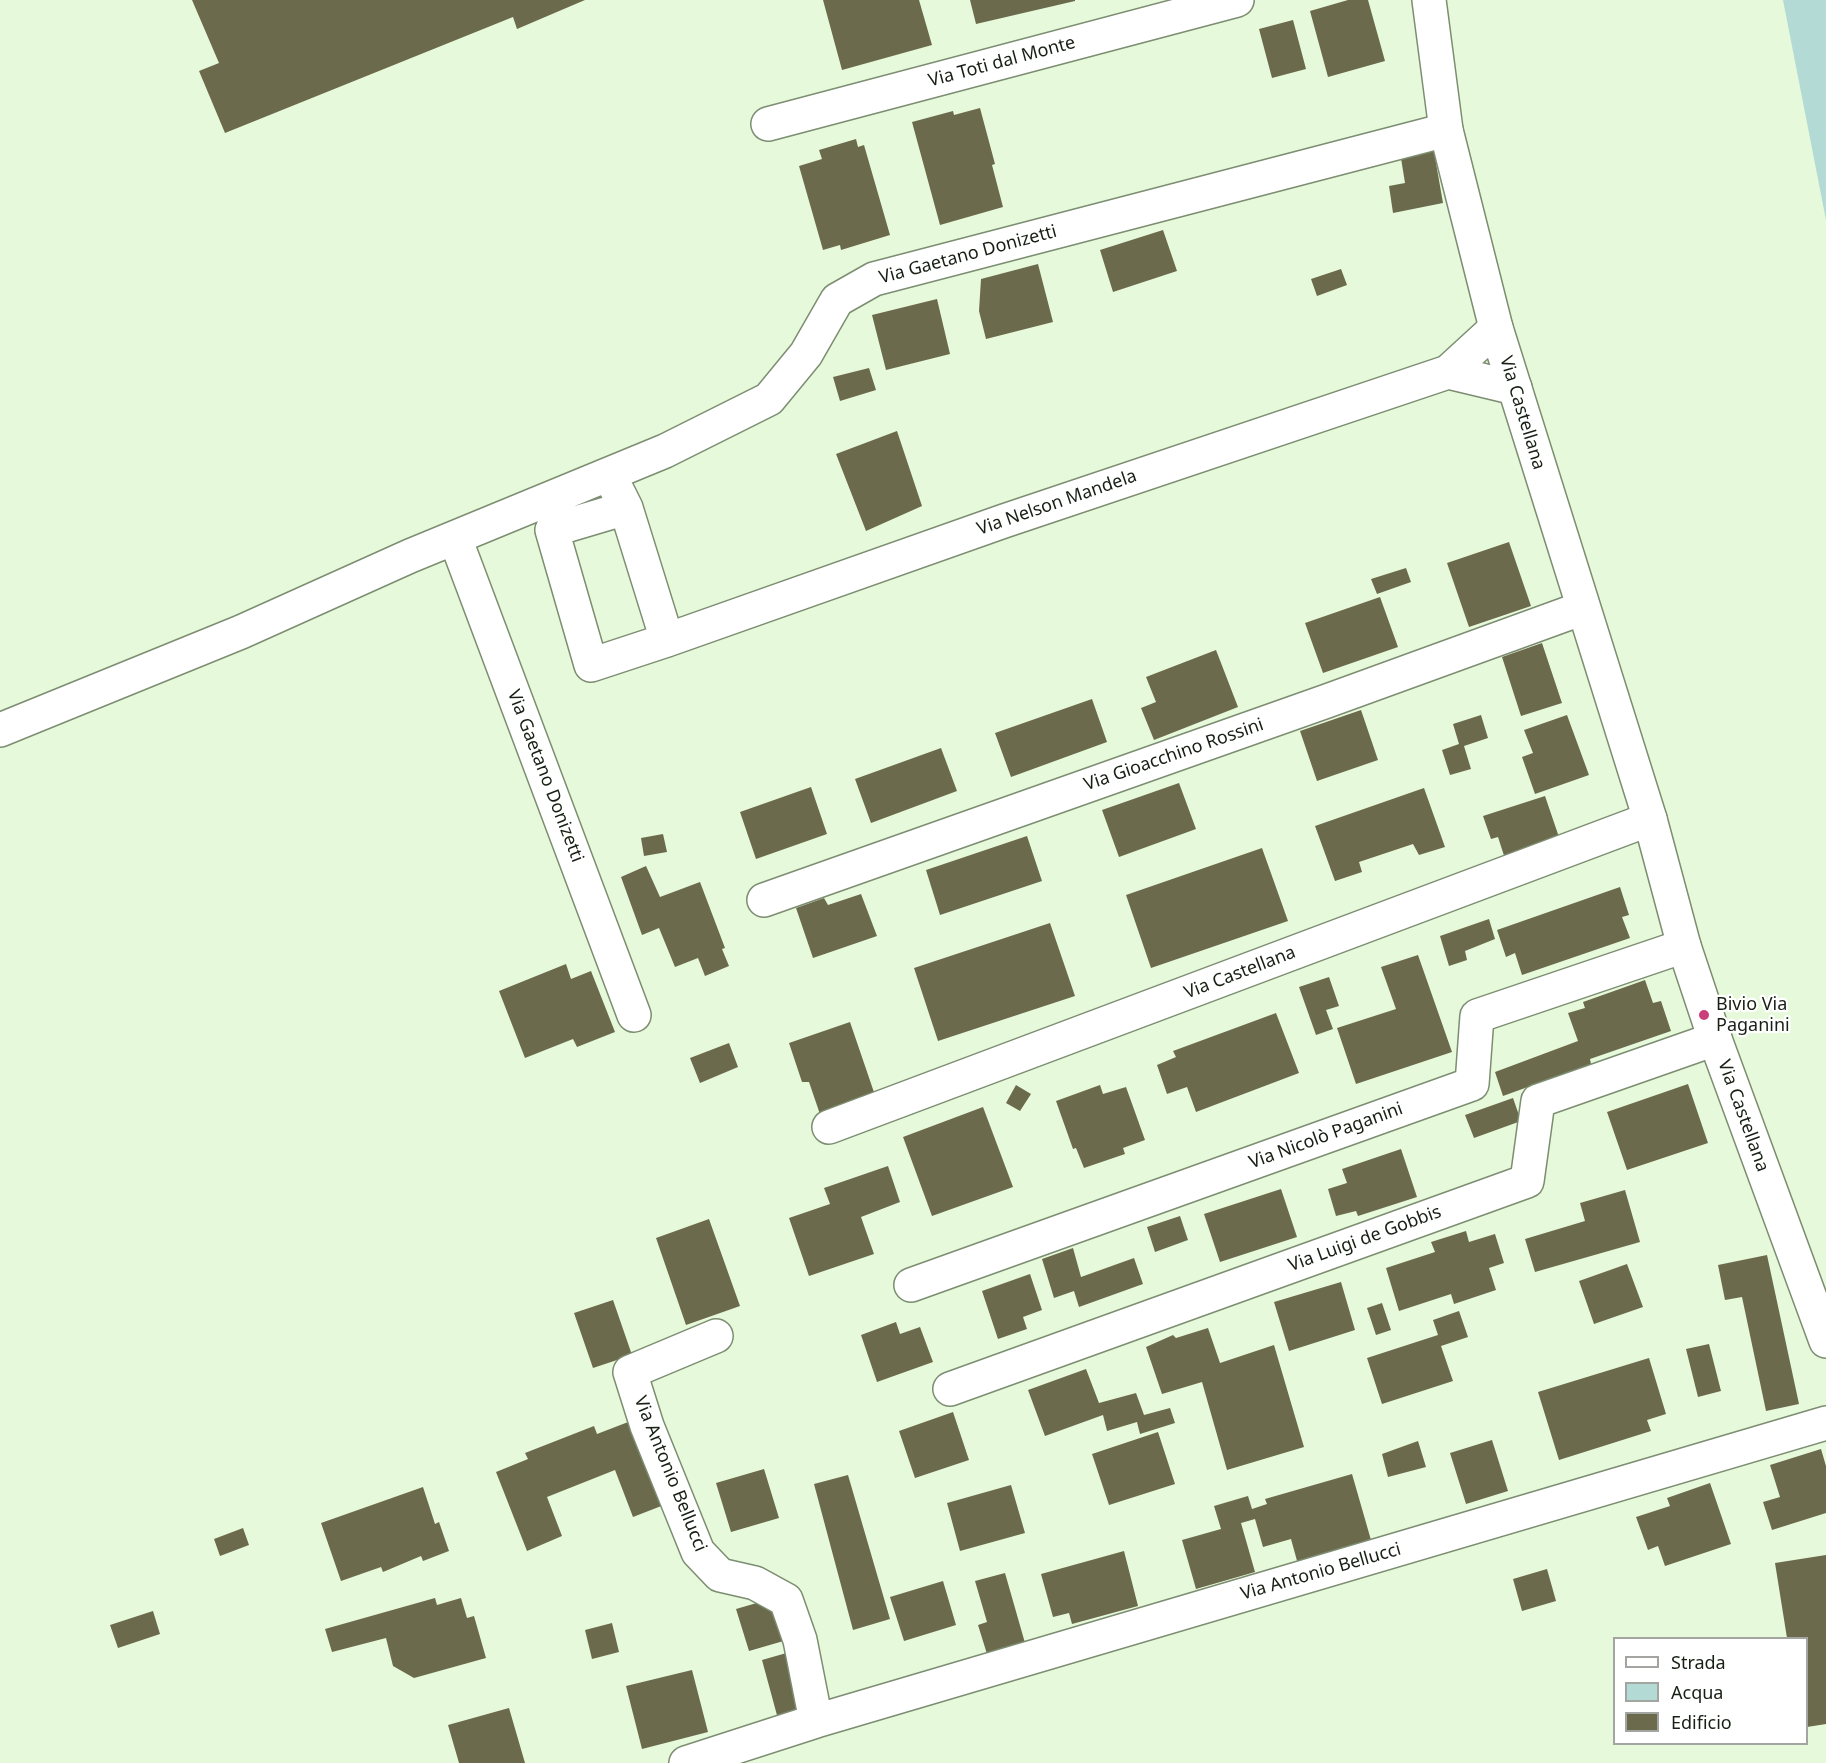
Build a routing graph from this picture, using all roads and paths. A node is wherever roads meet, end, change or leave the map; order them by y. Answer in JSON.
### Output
{"nodes":[{"id":1,"x":1236,"y":0,"type":"edge"},
{"id":2,"x":1429,"y":0,"type":"edge"},
{"id":3,"x":768,"y":124,"type":"dead end"},
{"id":4,"x":1446,"y":130,"type":"junction"},
{"id":5,"x":1496,"y":327,"type":"junction"},
{"id":6,"x":1448,"y":372,"type":"junction"},
{"id":7,"x":1515,"y":388,"type":"junction"},
{"id":8,"x":609,"y":475,"type":"junction"},
{"id":9,"x":626,"y":508,"type":"junction"},
{"id":10,"x":455,"y":538,"type":"junction"},
{"id":11,"x":1583,"y":608,"type":"junction"},
{"id":12,"x":667,"y":640,"type":"junction"},
{"id":13,"x":0,"y":730,"type":"edge"},
{"id":14,"x":1650,"y":819,"type":"junction"},
{"id":15,"x":764,"y":900,"type":"dead end"},
{"id":16,"x":1684,"y":946,"type":"junction"},
{"id":17,"x":634,"y":1015,"type":"dead end"},
{"id":18,"x":1715,"y":1039,"type":"junction"},
{"id":19,"x":830,"y":1127,"type":"dead end"},
{"id":20,"x":911,"y":1285,"type":"dead end"},
{"id":21,"x":716,"y":1336,"type":"dead end"},
{"id":22,"x":1826,"y":1341,"type":"edge"},
{"id":23,"x":950,"y":1389,"type":"dead end"},
{"id":24,"x":1826,"y":1423,"type":"edge"},
{"id":25,"x":816,"y":1721,"type":"junction"},
{"id":26,"x":686,"y":1763,"type":"edge"}],
"edges":[{"from":1,"to":3,"type":"street","name":"Via Toti dal Monte"},
{"from":2,"to":4,"type":"street","name":"Via Castellana"},
{"from":4,"to":5,"type":"street","name":"Via Castellana"},
{"from":4,"to":8,"type":"street","name":"Via Gaetano Donizetti"},
{"from":5,"to":6,"type":"street","name":"Via Nelson Mandela"},
{"from":5,"to":7,"type":"street","name":"Via Castellana"},
{"from":6,"to":7,"type":"street"},
{"from":6,"to":12,"type":"street","name":"Via Nelson Mandela"},
{"from":7,"to":11,"type":"street","name":"Via Castellana"},
{"from":8,"to":9,"type":"street"},
{"from":8,"to":10,"type":"street","name":"Via Gaetano Donizetti"},
{"from":9,"to":12,"type":"street"},
{"from":9,"to":12,"type":"street","name":"Via Nelson Mandela"},
{"from":10,"to":13,"type":"street","name":"Via Gaetano Donizetti"},
{"from":10,"to":17,"type":"street","name":"Via Gaetano Donizetti"},
{"from":11,"to":14,"type":"street","name":"Via Castellana"},
{"from":11,"to":15,"type":"street","name":"Via Gioacchino Rossini"},
{"from":14,"to":16,"type":"street","name":"Via Castellana"},
{"from":14,"to":19,"type":"street","name":"Via Castellana"},
{"from":16,"to":18,"type":"street","name":"Via Castellana"},
{"from":16,"to":20,"type":"street","name":"Via Nicolò Paganini"},
{"from":18,"to":22,"type":"street","name":"Via Castellana"},
{"from":18,"to":23,"type":"street","name":"Via Luigi de Gobbis"},
{"from":21,"to":25,"type":"street","name":"Via Antonio Bellucci"},
{"from":24,"to":25,"type":"street","name":"Via Antonio Bellucci"},
{"from":25,"to":26,"type":"street","name":"Via Antonio Bellucci"}]}
